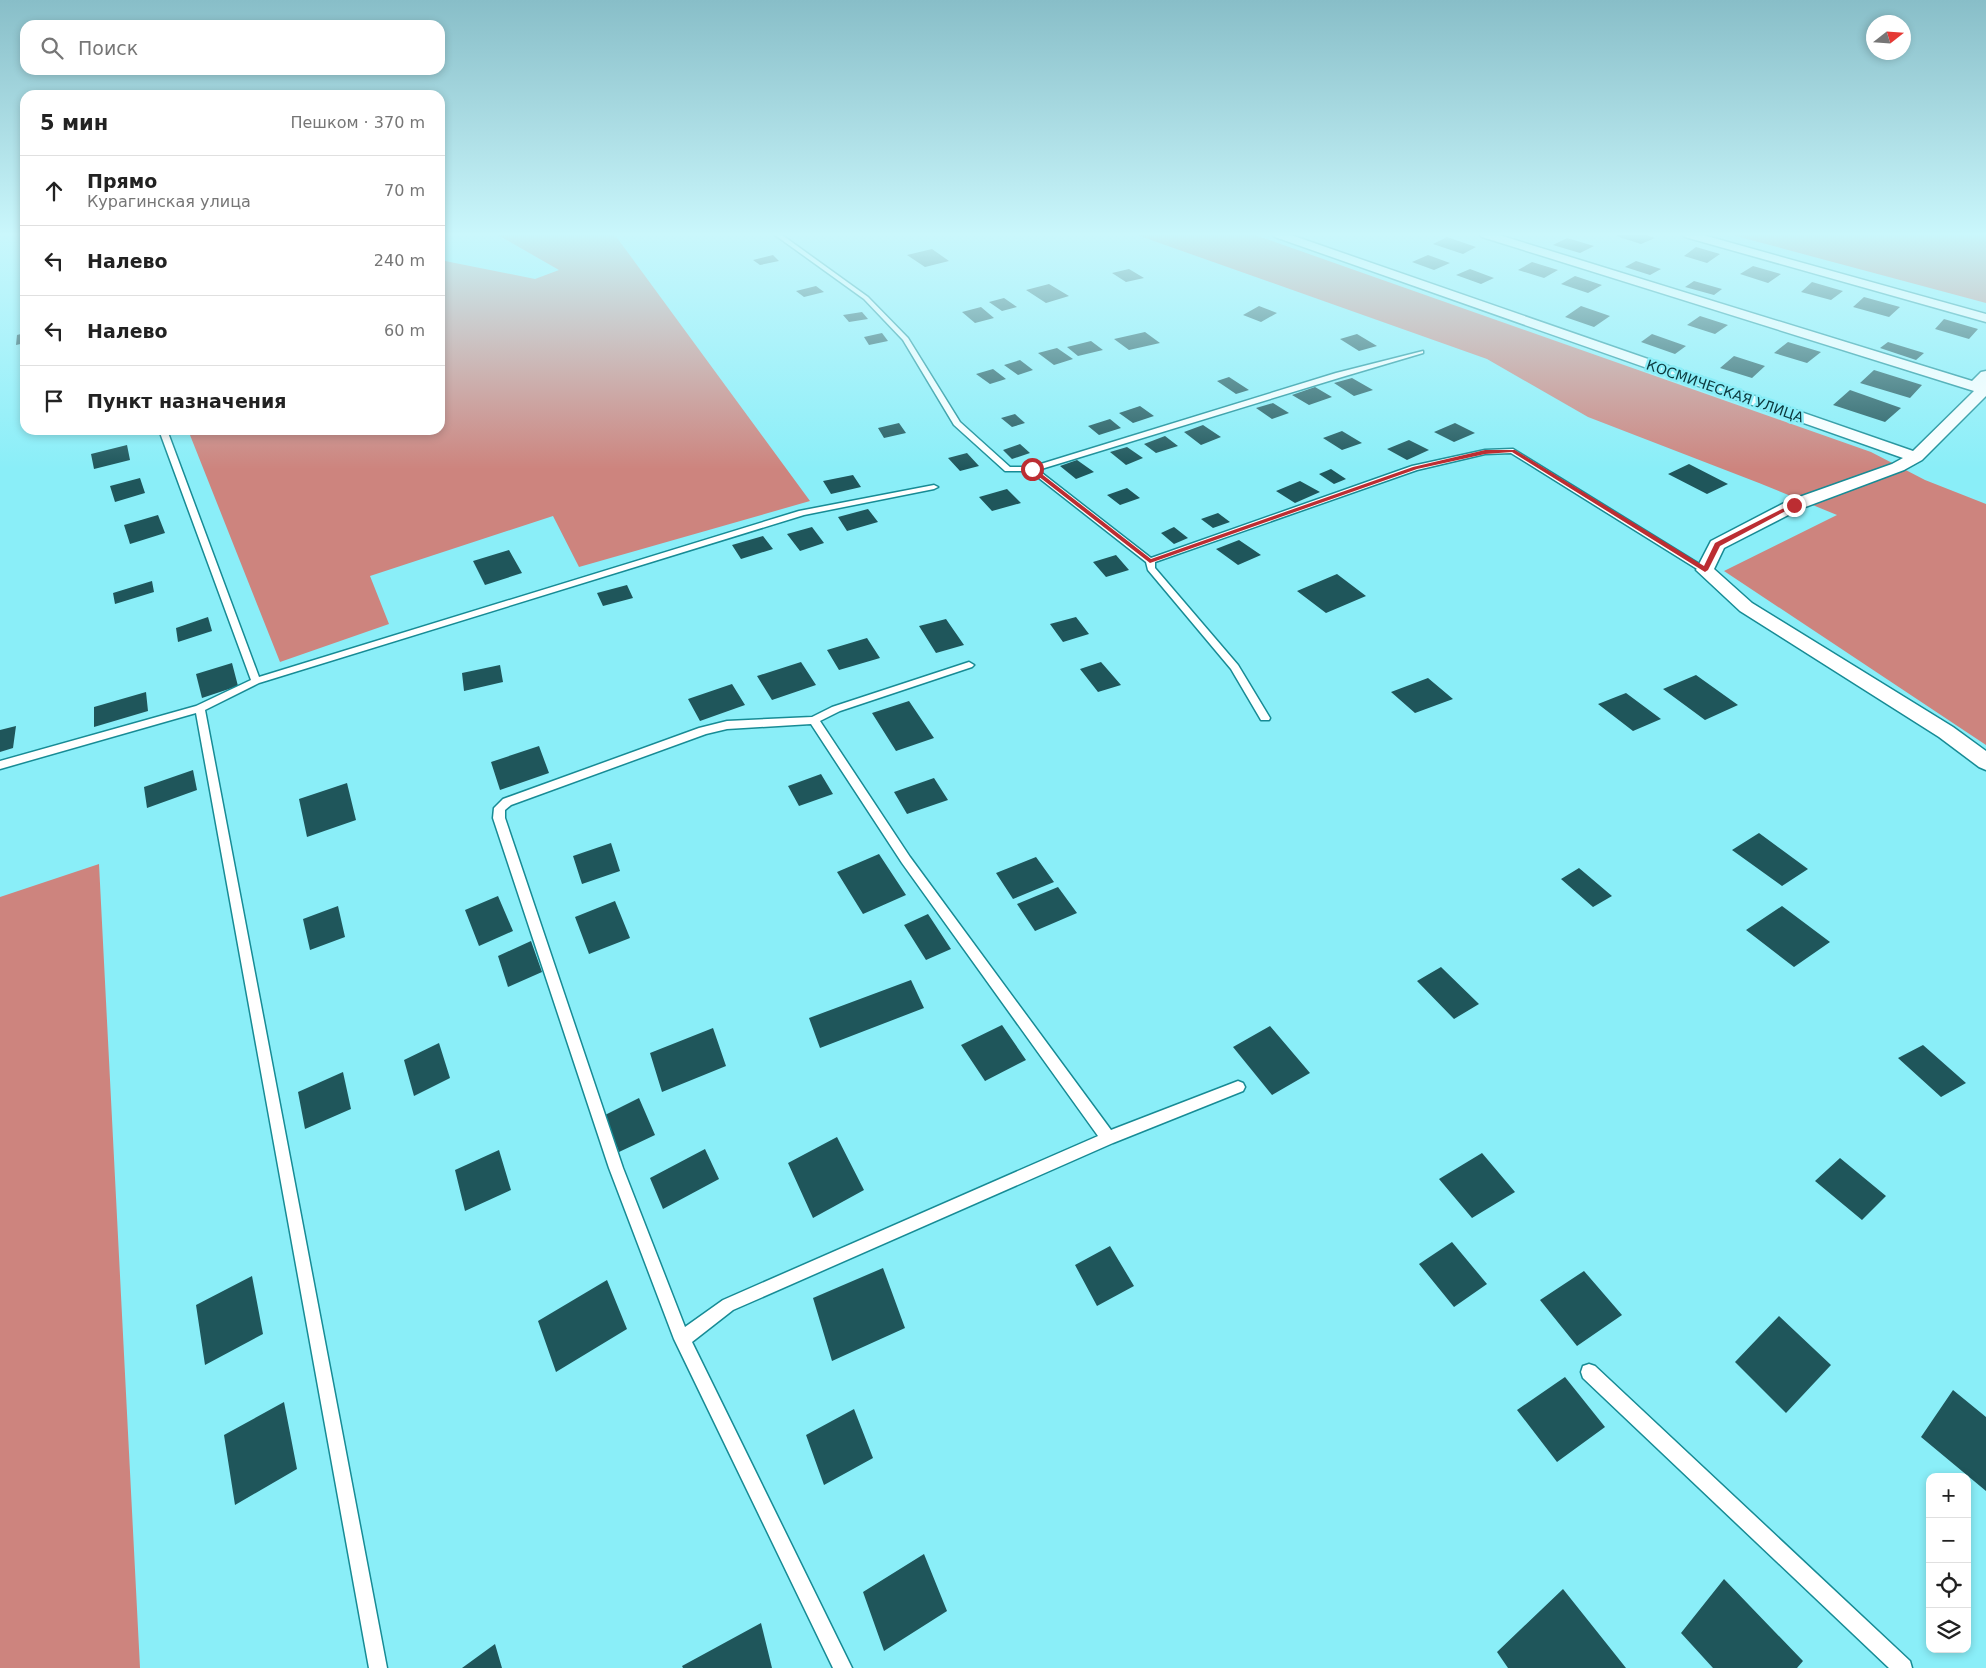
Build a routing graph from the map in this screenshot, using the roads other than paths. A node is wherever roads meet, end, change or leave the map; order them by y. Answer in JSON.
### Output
{"nodes":[{"id":1,"x":880,"y":313,"type":"edge"},
{"id":2,"x":1502,"y":313,"type":"edge"},
{"id":3,"x":1744,"y":313,"type":"edge"},
{"id":4,"x":1968,"y":313,"type":"edge"},
{"id":5,"x":1986,"y":318,"type":"edge"},
{"id":6,"x":1421,"y":352,"type":"dead end"},
{"id":7,"x":1983,"y":385,"type":"edge"},
{"id":8,"x":165,"y":435,"type":"edge"},
{"id":9,"x":1916,"y":457,"type":"junction"},
{"id":10,"x":1032,"y":469,"type":"junction"},
{"id":11,"x":934,"y":487,"type":"dead end"},
{"id":12,"x":1150,"y":561,"type":"junction"},
{"id":13,"x":1705,"y":570,"type":"junction"},
{"id":14,"x":969,"y":665,"type":"dead end"},
{"id":15,"x":256,"y":681,"type":"junction"},
{"id":16,"x":200,"y":708,"type":"junction"},
{"id":17,"x":1265,"y":718,"type":"dead end"},
{"id":18,"x":814,"y":720,"type":"junction"},
{"id":19,"x":1986,"y":762,"type":"edge"},
{"id":20,"x":0,"y":765,"type":"edge"},
{"id":21,"x":1238,"y":1087,"type":"dead end"},
{"id":22,"x":1108,"y":1138,"type":"junction"},
{"id":23,"x":682,"y":1339,"type":"junction"},
{"id":24,"x":1589,"y":1372,"type":"dead end"},
{"id":25,"x":378,"y":1668,"type":"edge"},
{"id":26,"x":843,"y":1668,"type":"edge"},
{"id":27,"x":1903,"y":1668,"type":"edge"}],
"edges":[{"from":1,"to":10,"type":"lane"},
{"from":2,"to":9,"type":"street","name":"КОСМИЧЕСКАЯ УЛИЦА"},
{"from":3,"to":7,"type":"street"},
{"from":4,"to":5,"type":"street"},
{"from":6,"to":10,"type":"lane"},
{"from":7,"to":9,"type":"street"},
{"from":8,"to":15,"type":"lane"},
{"from":9,"to":13,"type":"street"},
{"from":10,"to":12,"type":"lane"},
{"from":11,"to":15,"type":"lane"},
{"from":12,"to":13,"type":"lane"},
{"from":12,"to":17,"type":"lane"},
{"from":13,"to":19,"type":"street"},
{"from":14,"to":18,"type":"lane"},
{"from":15,"to":16,"type":"lane"},
{"from":16,"to":20,"type":"lane"},
{"from":16,"to":25,"type":"lane"},
{"from":18,"to":22,"type":"lane"},
{"from":18,"to":23,"type":"lane"},
{"from":21,"to":22,"type":"lane"},
{"from":22,"to":23,"type":"lane"},
{"from":23,"to":26,"type":"lane"},
{"from":24,"to":27,"type":"lane"}]}
